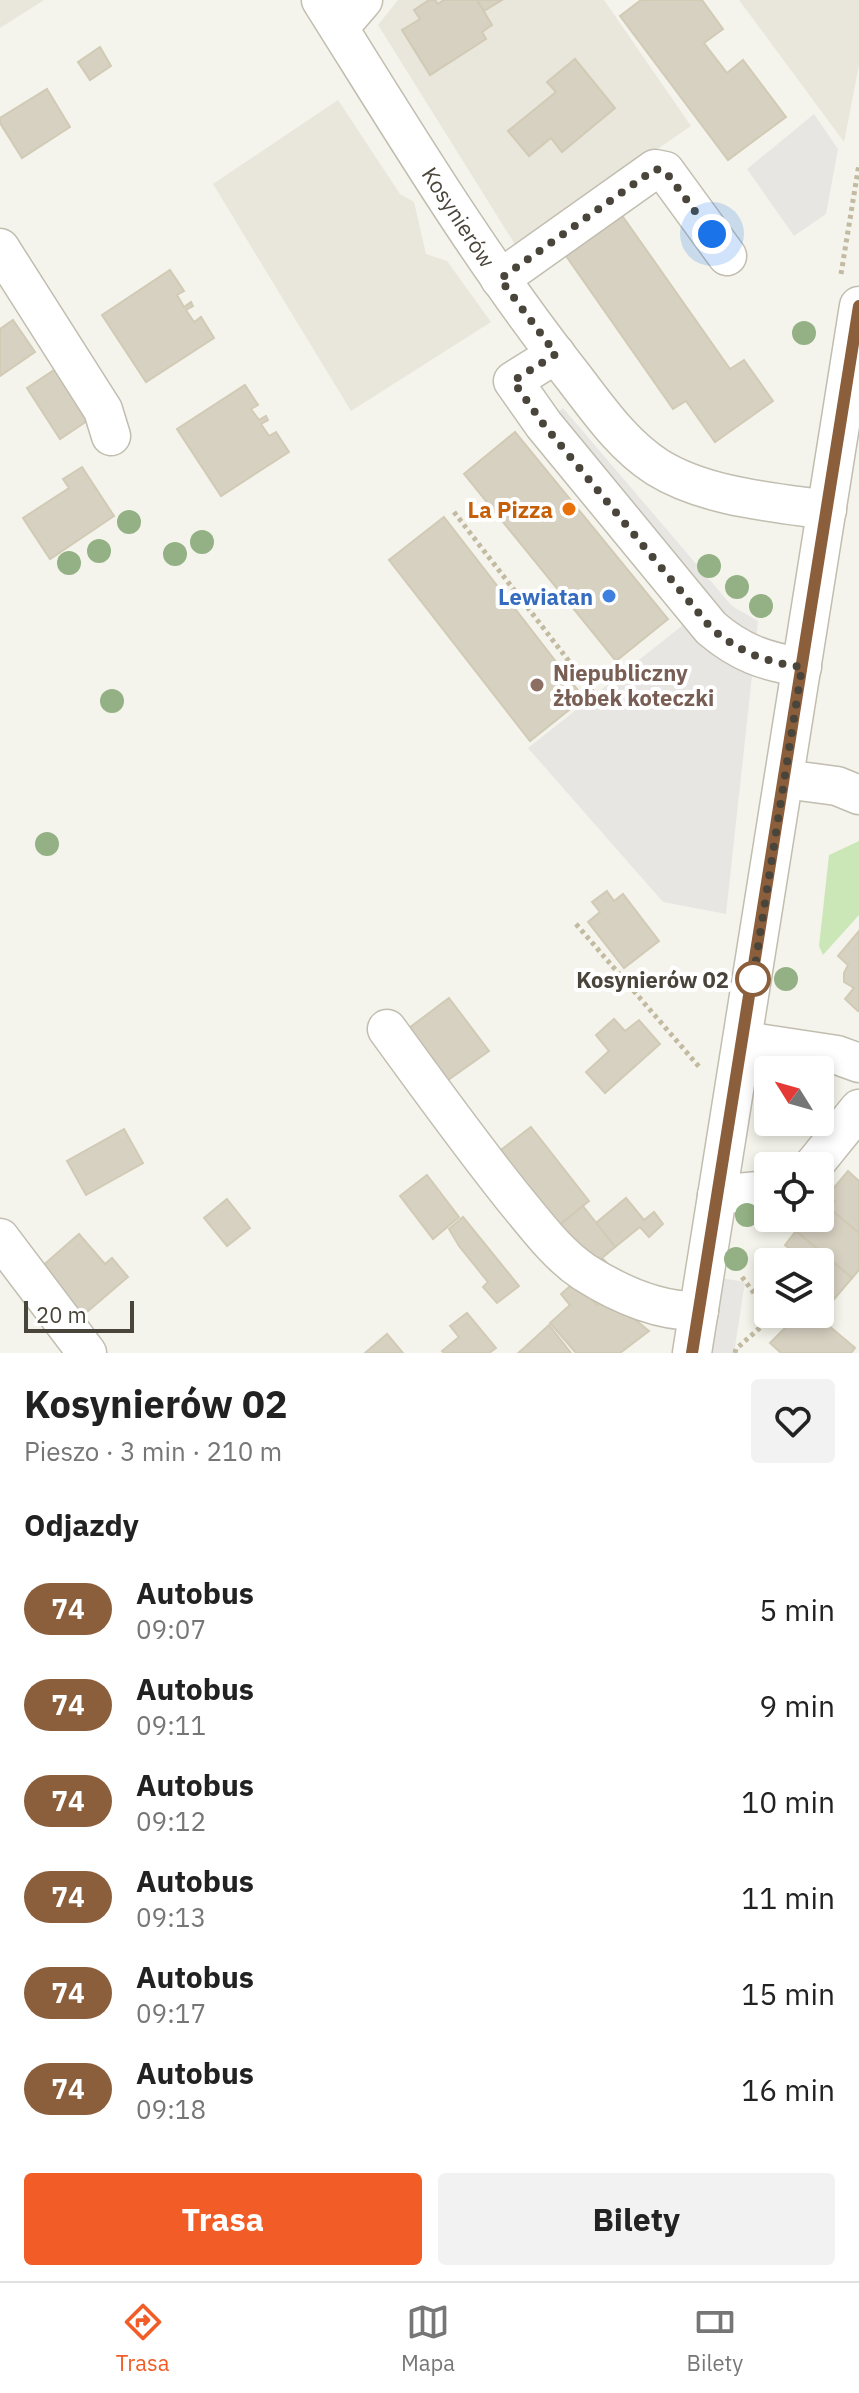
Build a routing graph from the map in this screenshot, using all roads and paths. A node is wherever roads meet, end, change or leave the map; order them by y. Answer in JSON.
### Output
{"nodes":[{"id":1,"x":363,"y":0,"type":"edge"},
{"id":2,"x":330,"y":14,"type":"edge"},
{"id":3,"x":0,"y":248,"type":"edge"},
{"id":4,"x":727,"y":256,"type":"dead end"},
{"id":5,"x":500,"y":279,"type":"junction"},
{"id":6,"x":859,"y":306,"type":"edge"},
{"id":7,"x":556,"y":354,"type":"junction"},
{"id":8,"x":111,"y":436,"type":"dead end"},
{"id":9,"x":827,"y":510,"type":"junction"},
{"id":10,"x":454,"y":512,"type":"dead end"},
{"id":11,"x":802,"y":667,"type":"junction"},
{"id":12,"x":595,"y":695,"type":"dead end"},
{"id":13,"x":784,"y":779,"type":"junction"},
{"id":14,"x":859,"y":795,"type":"edge"},
{"id":15,"x":576,"y":924,"type":"dead end"},
{"id":16,"x":387,"y":1029,"type":"dead end"},
{"id":17,"x":743,"y":1041,"type":"junction"},
{"id":18,"x":859,"y":1063,"type":"edge"},
{"id":19,"x":737,"y":1078,"type":"junction"},
{"id":20,"x":859,"y":1109,"type":"edge"},
{"id":21,"x":824,"y":1152,"type":"edge"},
{"id":22,"x":754,"y":1191,"type":"edge"},
{"id":23,"x":717,"y":1195,"type":"junction"},
{"id":24,"x":0,"y":1238,"type":"edge"},
{"id":25,"x":699,"y":1311,"type":"junction"},
{"id":26,"x":760,"y":1328,"type":"edge"},
{"id":27,"x":87,"y":1353,"type":"edge"},
{"id":28,"x":692,"y":1353,"type":"edge"},
{"id":29,"x":735,"y":1353,"type":"edge"}],
"edges":[{"from":1,"to":2,"type":"street"},
{"from":2,"to":5,"type":"street","name":"Kosynierów"},
{"from":3,"to":8,"type":"street"},
{"from":4,"to":5,"type":"street"},
{"from":5,"to":7,"type":"street","name":"Kosynierów"},
{"from":6,"to":9,"type":"street"},
{"from":7,"to":9,"type":"street","name":"Kosynierów"},
{"from":7,"to":11,"type":"street"},
{"from":9,"to":11,"type":"street"},
{"from":10,"to":12,"type":"path"},
{"from":11,"to":13,"type":"street"},
{"from":13,"to":14,"type":"street"},
{"from":13,"to":17,"type":"street"},
{"from":15,"to":19,"type":"path"},
{"from":16,"to":25,"type":"street"},
{"from":17,"to":18,"type":"street"},
{"from":17,"to":19,"type":"street"},
{"from":19,"to":23,"type":"street"},
{"from":20,"to":21,"type":"street"},
{"from":22,"to":23,"type":"street"},
{"from":23,"to":25,"type":"street"},
{"from":24,"to":27,"type":"street"},
{"from":25,"to":28,"type":"street"},
{"from":26,"to":29,"type":"path"}]}
